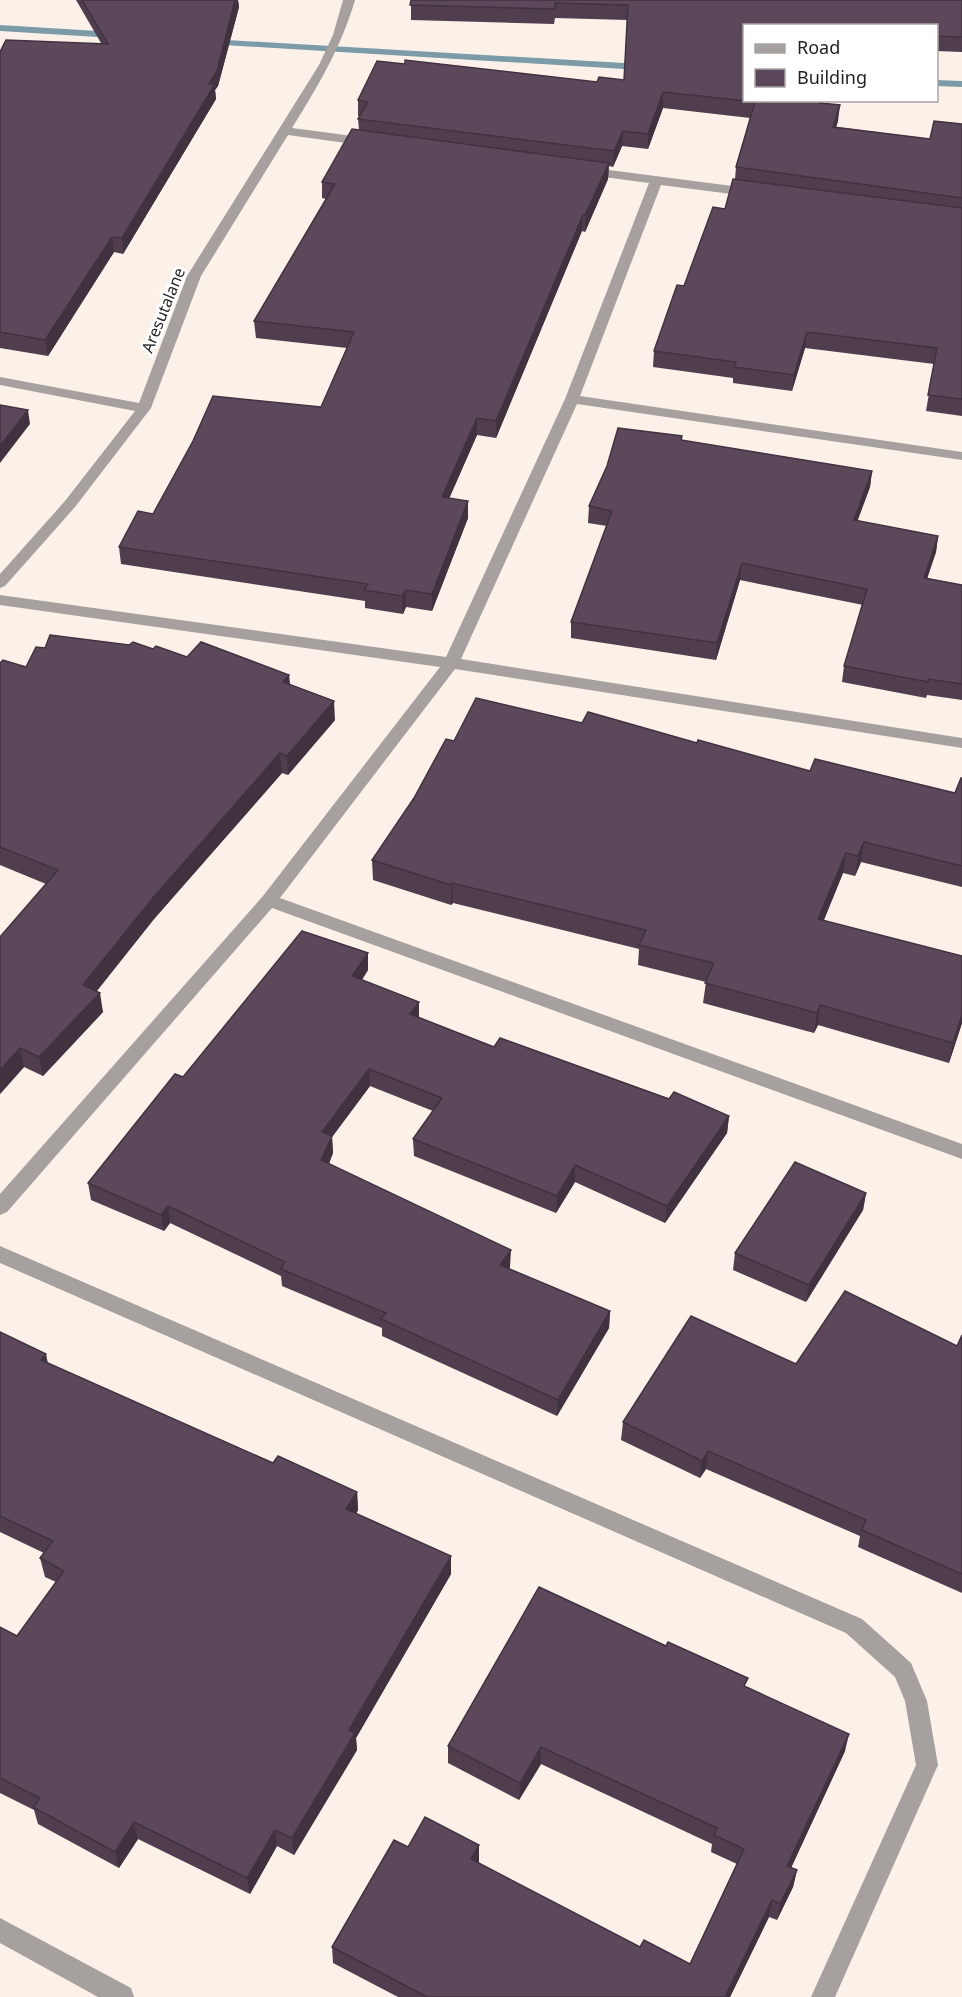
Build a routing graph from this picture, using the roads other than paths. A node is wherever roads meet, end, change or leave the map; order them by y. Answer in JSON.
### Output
{"nodes":[{"id":1,"x":349,"y":0,"type":"edge"},
{"id":2,"x":283,"y":131,"type":"junction"},
{"id":3,"x":376,"y":143,"type":"edge"},
{"id":4,"x":574,"y":170,"type":"edge"},
{"id":5,"x":656,"y":181,"type":"junction"},
{"id":6,"x":774,"y":195,"type":"edge"},
{"id":7,"x":0,"y":381,"type":"edge"},
{"id":8,"x":572,"y":399,"type":"junction"},
{"id":9,"x":144,"y":408,"type":"junction"},
{"id":10,"x":962,"y":456,"type":"edge"},
{"id":11,"x":0,"y":583,"type":"edge"},
{"id":12,"x":0,"y":600,"type":"edge"},
{"id":13,"x":451,"y":663,"type":"junction"},
{"id":14,"x":962,"y":743,"type":"edge"},
{"id":15,"x":269,"y":900,"type":"junction"},
{"id":16,"x":962,"y":1152,"type":"edge"},
{"id":17,"x":0,"y":1207,"type":"edge"},
{"id":18,"x":0,"y":1254,"type":"edge"},
{"id":19,"x":0,"y":1930,"type":"edge"},
{"id":20,"x":122,"y":1997,"type":"edge"},
{"id":21,"x":823,"y":1997,"type":"edge"}],
"edges":[{"from":1,"to":2,"type":"street","name":"Aresutalane"},
{"from":2,"to":3,"type":"street"},
{"from":2,"to":9,"type":"street","name":"Aresutalane"},
{"from":4,"to":5,"type":"street"},
{"from":5,"to":6,"type":"street"},
{"from":5,"to":8,"type":"street"},
{"from":7,"to":9,"type":"street"},
{"from":8,"to":10,"type":"street"},
{"from":8,"to":13,"type":"street"},
{"from":9,"to":11,"type":"street","name":"Aresutalane"},
{"from":12,"to":13,"type":"street"},
{"from":13,"to":14,"type":"street"},
{"from":13,"to":15,"type":"street"},
{"from":15,"to":16,"type":"street"},
{"from":15,"to":17,"type":"street"},
{"from":18,"to":21,"type":"street"},
{"from":19,"to":20,"type":"street"}]}
